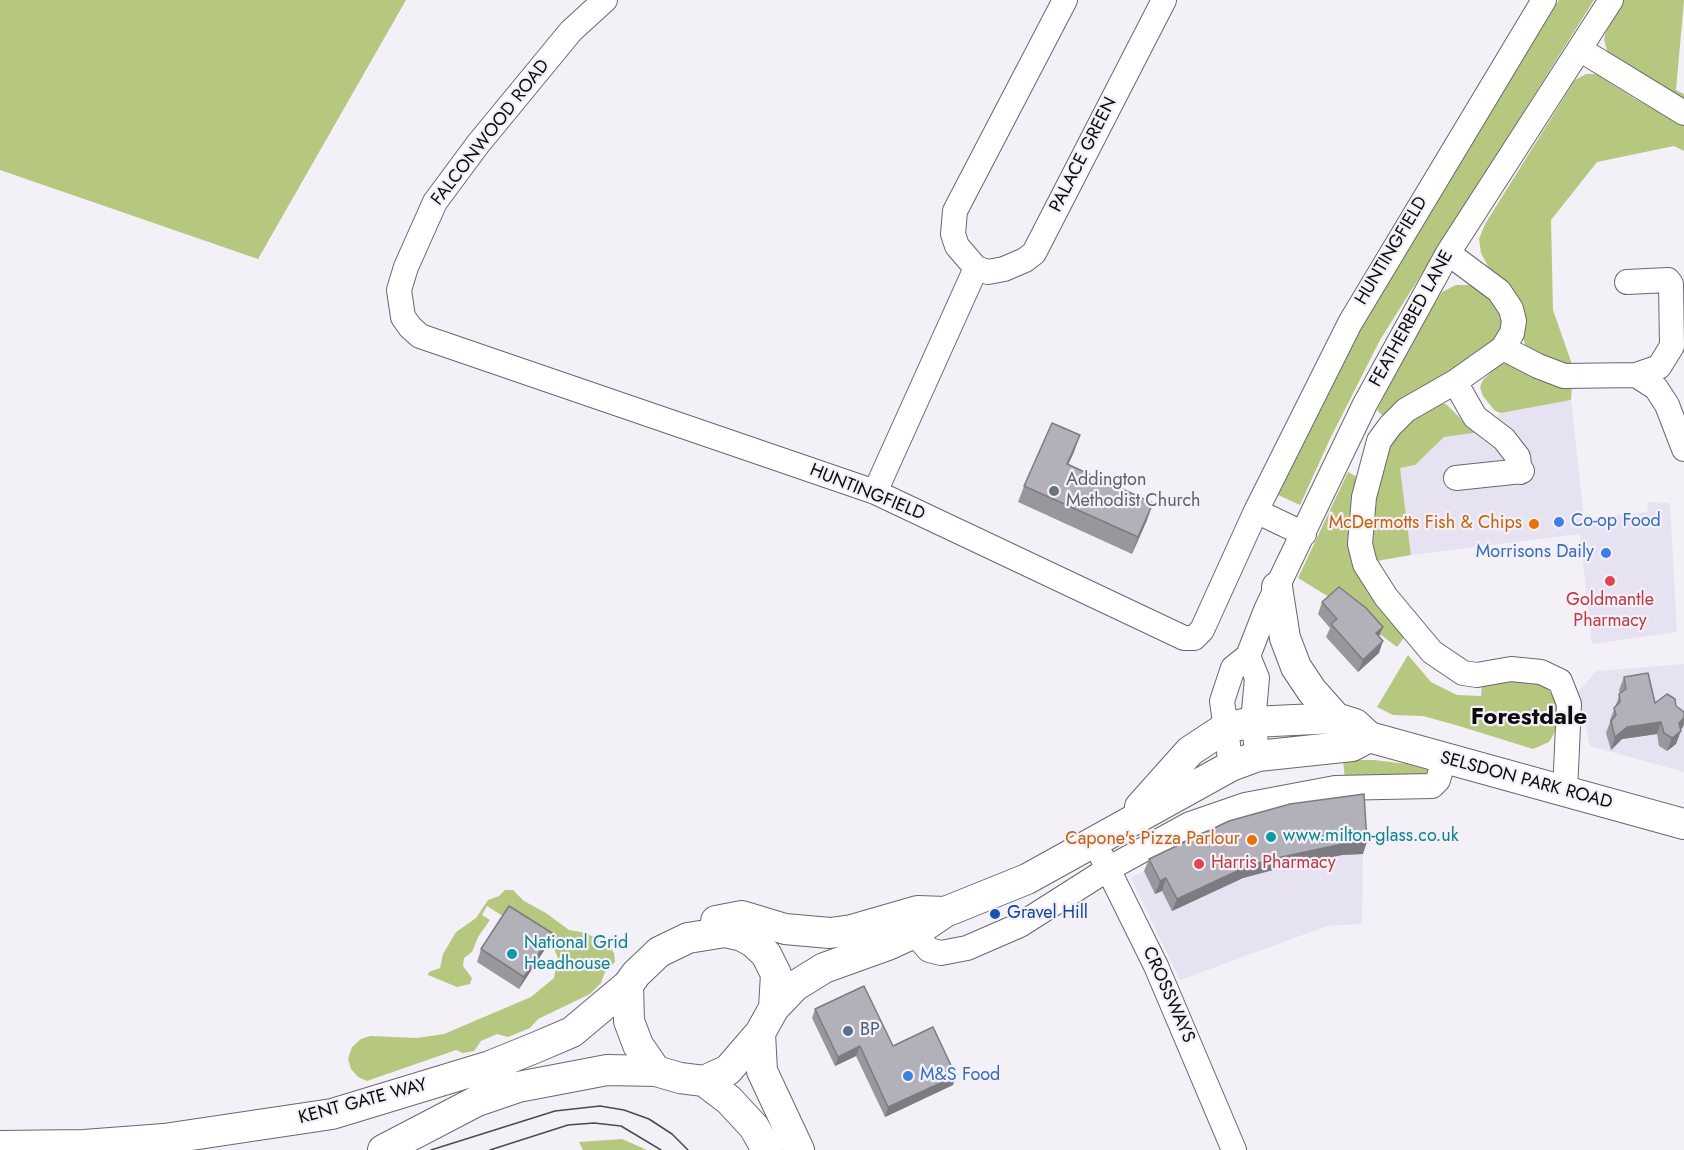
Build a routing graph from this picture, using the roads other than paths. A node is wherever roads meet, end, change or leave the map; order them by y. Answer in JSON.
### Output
{"nodes":[{"id":1,"x":605,"y":0,"type":"edge"},
{"id":2,"x":1065,"y":0,"type":"edge"},
{"id":3,"x":1164,"y":0,"type":"edge"},
{"id":4,"x":1545,"y":0,"type":"edge"},
{"id":5,"x":1611,"y":0,"type":"edge"},
{"id":6,"x":1581,"y":50,"type":"junction"},
{"id":7,"x":1684,"y":113,"type":"edge"},
{"id":8,"x":1448,"y":253,"type":"junction"},
{"id":9,"x":976,"y":268,"type":"junction"},
{"id":10,"x":1627,"y":282,"type":"dead end"},
{"id":11,"x":403,"y":317,"type":"joint"},
{"id":12,"x":1678,"y":346,"type":"edge"},
{"id":13,"x":1503,"y":348,"type":"junction"},
{"id":14,"x":1635,"y":375,"type":"junction"},
{"id":15,"x":1455,"y":382,"type":"junction"},
{"id":16,"x":1684,"y":449,"type":"edge"},
{"id":17,"x":1456,"y":478,"type":"dead end"},
{"id":18,"x":875,"y":492,"type":"junction"},
{"id":19,"x":1256,"y":511,"type":"junction"},
{"id":20,"x":1304,"y":534,"type":"junction"},
{"id":21,"x":1277,"y":587,"type":"junction"},
{"id":22,"x":1248,"y":656,"type":"junction"},
{"id":23,"x":1336,"y":718,"type":"junction"},
{"id":24,"x":1254,"y":723,"type":"junction"},
{"id":25,"x":1225,"y":728,"type":"junction"},
{"id":26,"x":1369,"y":737,"type":"junction"},
{"id":27,"x":1444,"y":759,"type":"junction"},
{"id":28,"x":1244,"y":761,"type":"junction"},
{"id":29,"x":1565,"y":791,"type":"junction"},
{"id":30,"x":1684,"y":824,"type":"edge"},
{"id":31,"x":1124,"y":825,"type":"junction"},
{"id":32,"x":1101,"y":856,"type":"junction"},
{"id":33,"x":945,"y":912,"type":"junction"},
{"id":34,"x":914,"y":933,"type":"junction"},
{"id":35,"x":688,"y":938,"type":"junction"},
{"id":36,"x":628,"y":985,"type":"junction"},
{"id":37,"x":767,"y":1021,"type":"junction"},
{"id":38,"x":656,"y":1071,"type":"junction"},
{"id":39,"x":704,"y":1081,"type":"junction"},
{"id":40,"x":0,"y":1146,"type":"edge"},
{"id":41,"x":383,"y":1150,"type":"edge"},
{"id":42,"x":767,"y":1150,"type":"edge"},
{"id":43,"x":799,"y":1150,"type":"edge"},
{"id":44,"x":1234,"y":1150,"type":"edge"}],
"edges":[{"from":1,"to":11,"type":"street","name":"FALCONWOOD ROAD"},
{"from":2,"to":9,"type":"street"},
{"from":3,"to":9,"type":"street","name":"PALACE GREEN"},
{"from":4,"to":19,"type":"street","name":"HUNTINGFIELD"},
{"from":5,"to":6,"type":"street","name":"FEATHERBED LANE"},
{"from":6,"to":7,"type":"street"},
{"from":6,"to":8,"type":"street","name":"FEATHERBED LANE"},
{"from":8,"to":13,"type":"street"},
{"from":8,"to":20,"type":"street","name":"FEATHERBED LANE"},
{"from":9,"to":18,"type":"street"},
{"from":10,"to":12,"type":"street"},
{"from":11,"to":18,"type":"street","name":"HUNTINGFIELD"},
{"from":12,"to":14,"type":"street"},
{"from":13,"to":14,"type":"street"},
{"from":13,"to":15,"type":"street"},
{"from":14,"to":16,"type":"street"},
{"from":15,"to":17,"type":"street"},
{"from":15,"to":29,"type":"street"},
{"from":18,"to":19,"type":"street","name":"HUNTINGFIELD"},
{"from":19,"to":20,"type":"street"},
{"from":20,"to":21,"type":"street","name":"FEATHERBED LANE"},
{"from":21,"to":22,"type":"street","name":"FEATHERBED LANE"},
{"from":21,"to":23,"type":"main road"},
{"from":22,"to":24,"type":"street"},
{"from":22,"to":25,"type":"street","name":"FEATHERBED LANE"},
{"from":23,"to":24,"type":"main road","name":"SELSDON PARK ROAD"},
{"from":23,"to":26,"type":"main road","name":"SELSDON PARK ROAD"},
{"from":24,"to":25,"type":"main road","name":"SELSDON PARK ROAD"},
{"from":24,"to":28,"type":"street"},
{"from":25,"to":28,"type":"street","name":"FEATHERBED LANE"},
{"from":25,"to":31,"type":"main road","name":"SELSDON PARK ROAD"},
{"from":26,"to":27,"type":"main road","name":"SELSDON PARK ROAD"},
{"from":26,"to":28,"type":"main road","name":"SELSDON PARK ROAD"},
{"from":27,"to":29,"type":"main road","name":"SELSDON PARK ROAD"},
{"from":27,"to":32,"type":"street"},
{"from":28,"to":31,"type":"main road","name":"SELSDON PARK ROAD"},
{"from":29,"to":30,"type":"main road","name":"SELSDON PARK ROAD"},
{"from":31,"to":32,"type":"main road","name":"SELSDON PARK ROAD"},
{"from":32,"to":33,"type":"main road","name":"SELSDON PARK ROAD"},
{"from":32,"to":34,"type":"street"},
{"from":32,"to":44,"type":"street","name":"CROSSWAYS"},
{"from":33,"to":34,"type":"main road","name":"SELSDON PARK ROAD"},
{"from":33,"to":35,"type":"main road","name":"SELSDON PARK ROAD"},
{"from":34,"to":37,"type":"main road","name":"SELSDON PARK ROAD"},
{"from":35,"to":36,"type":"main road"},
{"from":35,"to":37,"type":"main road"},
{"from":36,"to":38,"type":"main road"},
{"from":36,"to":40,"type":"main road","name":"KENT GATE WAY"},
{"from":37,"to":39,"type":"main road"},
{"from":37,"to":43,"type":"main road"},
{"from":38,"to":39,"type":"main road"},
{"from":38,"to":41,"type":"main road"},
{"from":39,"to":42,"type":"main road"}]}
